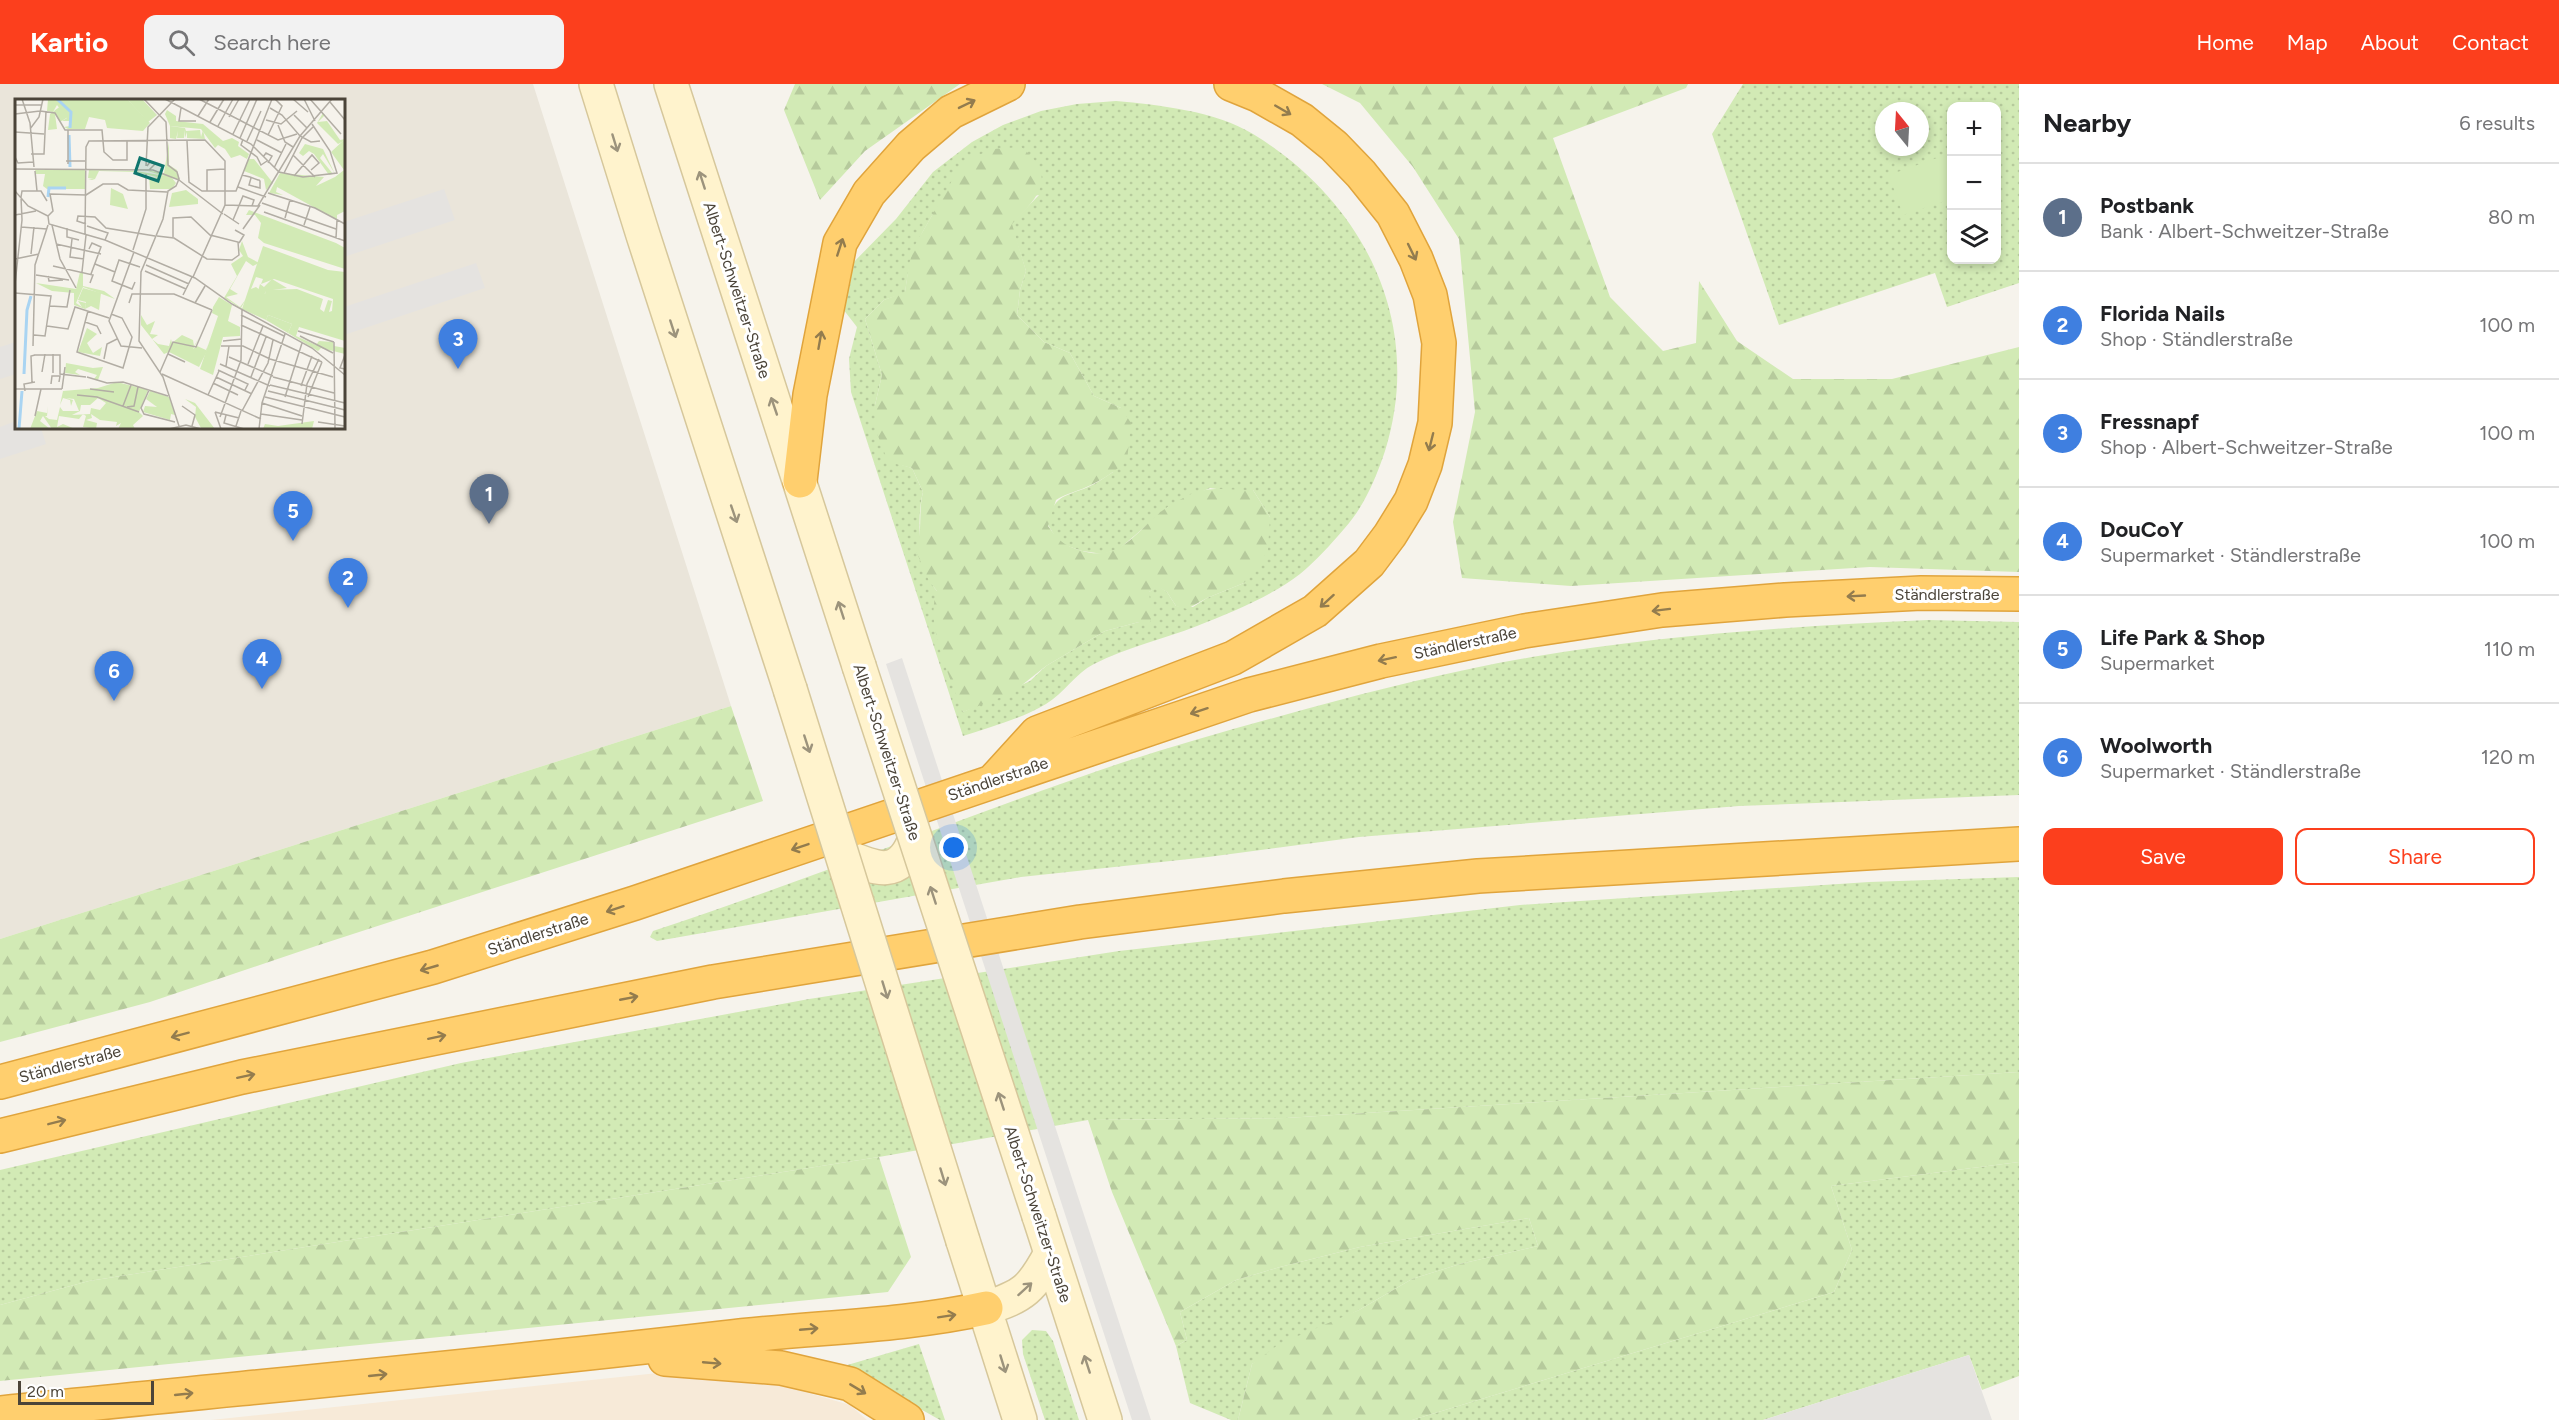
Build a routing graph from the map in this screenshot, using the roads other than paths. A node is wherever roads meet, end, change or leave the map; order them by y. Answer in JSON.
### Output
{"nodes":[{"id":1,"x":596,"y":84,"type":"edge"},
{"id":2,"x":671,"y":84,"type":"edge"},
{"id":3,"x":1008,"y":84,"type":"edge"},
{"id":4,"x":1231,"y":84,"type":"edge"},
{"id":5,"x":800,"y":481,"type":"junction"},
{"id":6,"x":2019,"y":594,"type":"edge"},
{"id":7,"x":994,"y":780,"type":"junction"},
{"id":8,"x":915,"y":839,"type":"junction"},
{"id":9,"x":2019,"y":844,"type":"edge"},
{"id":10,"x":843,"y":855,"type":"junction"},
{"id":11,"x":0,"y":1082,"type":"edge"},
{"id":12,"x":0,"y":1136,"type":"edge"},
{"id":13,"x":1051,"y":1253,"type":"junction"},
{"id":14,"x":986,"y":1308,"type":"junction"},
{"id":15,"x":591,"y":1353,"type":"junction"},
{"id":16,"x":0,"y":1413,"type":"edge"},
{"id":17,"x":907,"y":1420,"type":"edge"},
{"id":18,"x":1020,"y":1420,"type":"edge"},
{"id":19,"x":1105,"y":1420,"type":"edge"}],
"edges":[{"from":1,"to":10,"type":"main road","one_way":true,"bridge":true},
{"from":5,"to":2,"type":"main road","name":"Albert-Schweitzer-Straße","one_way":true},
{"from":5,"to":3,"type":"highway","one_way":true},
{"from":4,"to":7,"type":"highway","one_way":true},
{"from":8,"to":5,"type":"main road","name":"Albert-Schweitzer-Straße","one_way":true,"bridge":true},
{"from":6,"to":7,"type":"highway","name":"Ständlerstraße","one_way":true},
{"from":7,"to":11,"type":"highway","name":"Ständlerstraße","one_way":true},
{"from":8,"to":10,"type":"main road"},
{"from":13,"to":8,"type":"main road","name":"Albert-Schweitzer-Straße","one_way":true,"bridge":true},
{"from":12,"to":9,"type":"highway","one_way":true},
{"from":10,"to":14,"type":"main road","one_way":true,"bridge":true},
{"from":14,"to":13,"type":"main road","one_way":true},
{"from":19,"to":13,"type":"main road","name":"Albert-Schweitzer-Straße","one_way":true},
{"from":15,"to":14,"type":"highway","one_way":true},
{"from":14,"to":18,"type":"main road","one_way":true},
{"from":16,"to":15,"type":"highway","one_way":true},
{"from":15,"to":17,"type":"highway","one_way":true}]}
